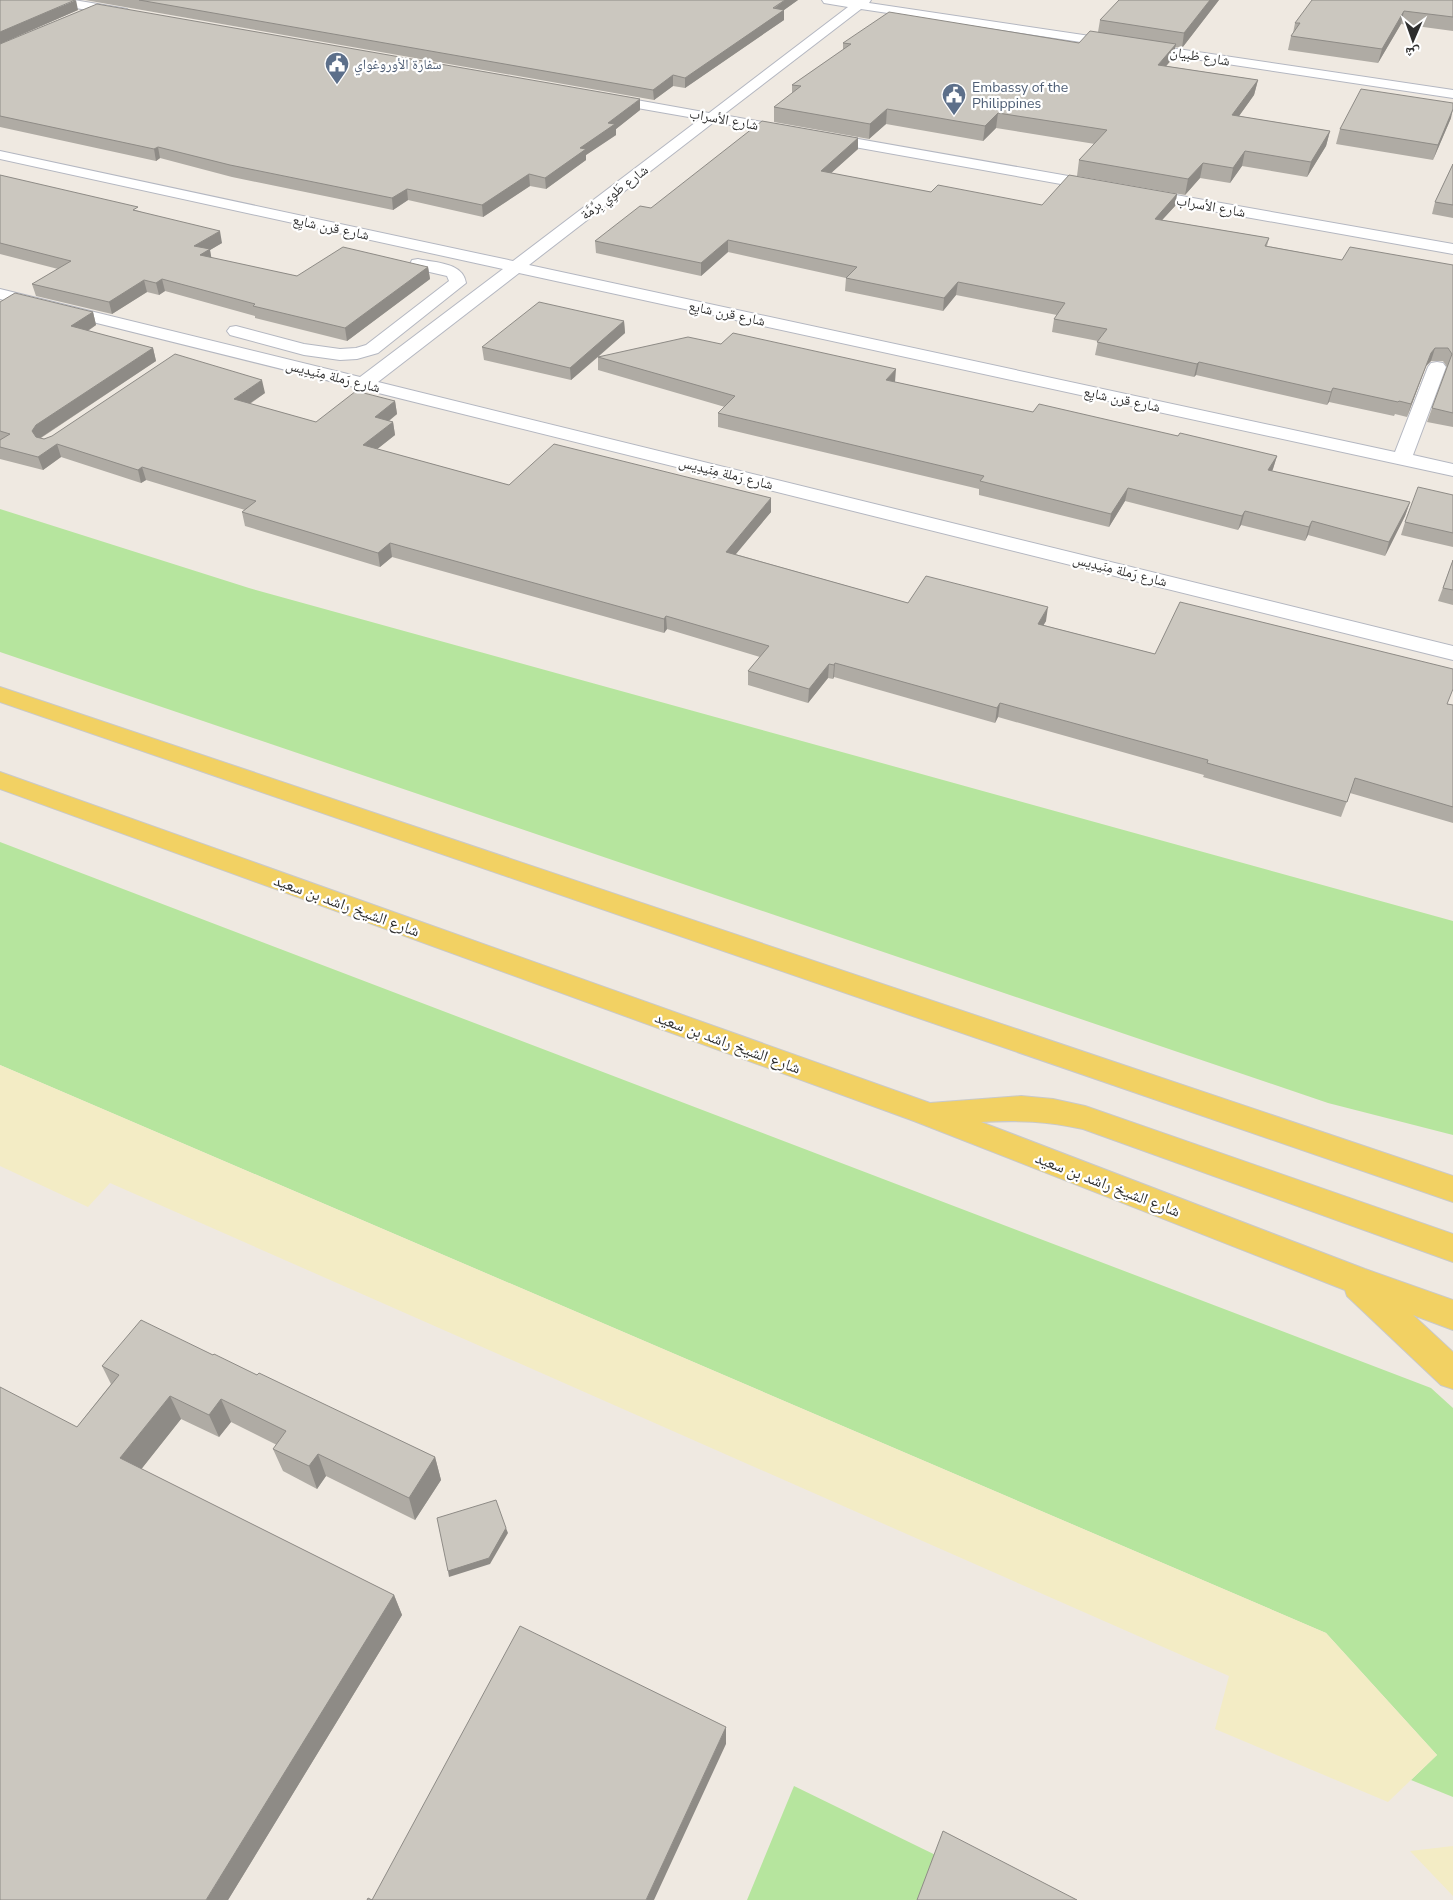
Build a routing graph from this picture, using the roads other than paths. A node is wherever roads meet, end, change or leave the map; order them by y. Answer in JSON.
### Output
{"nodes":[{"id":1,"x":54,"y":0,"type":"edge"},
{"id":2,"x":828,"y":0,"type":"edge"},
{"id":3,"x":862,"y":2,"type":"edge"},
{"id":4,"x":98,"y":8,"type":"junction"},
{"id":5,"x":136,"y":15,"type":"edge"},
{"id":6,"x":80,"y":16,"type":"edge"},
{"id":7,"x":1453,"y":94,"type":"edge"},
{"id":8,"x":585,"y":95,"type":"edge"},
{"id":9,"x":712,"y":117,"type":"junction"},
{"id":10,"x":0,"y":155,"type":"edge"},
{"id":11,"x":1453,"y":249,"type":"edge"},
{"id":12,"x":402,"y":260,"type":"edge"},
{"id":13,"x":515,"y":267,"type":"junction"},
{"id":14,"x":0,"y":294,"type":"edge"},
{"id":15,"x":414,"y":318,"type":"junction"},
{"id":16,"x":441,"y":324,"type":"junction"},
{"id":17,"x":236,"y":331,"type":"dead end"},
{"id":18,"x":199,"y":343,"type":"junction"},
{"id":19,"x":175,"y":359,"type":"edge"},
{"id":20,"x":1437,"y":367,"type":"edge"},
{"id":21,"x":363,"y":384,"type":"junction"},
{"id":22,"x":1402,"y":459,"type":"junction"},
{"id":23,"x":1453,"y":470,"type":"edge"},
{"id":24,"x":1453,"y":653,"type":"edge"},
{"id":25,"x":0,"y":694,"type":"edge"},
{"id":26,"x":0,"y":780,"type":"edge"},
{"id":27,"x":925,"y":1113,"type":"junction"},
{"id":28,"x":1416,"y":1176,"type":"junction"},
{"id":29,"x":1453,"y":1177,"type":"edge"},
{"id":30,"x":1453,"y":1189,"type":"edge"},
{"id":31,"x":1453,"y":1248,"type":"edge"},
{"id":32,"x":1353,"y":1279,"type":"junction"},
{"id":33,"x":1453,"y":1315,"type":"edge"},
{"id":34,"x":1453,"y":1374,"type":"edge"}],
"edges":[{"from":1,"to":4,"type":"street"},
{"from":2,"to":3,"type":"street","name":"شارع ظبيان"},
{"from":3,"to":7,"type":"street","name":"شارع ظبيان"},
{"from":3,"to":9,"type":"street","name":"شارع طَوِي بِرِّمَّة"},
{"from":4,"to":5,"type":"street"},
{"from":4,"to":6,"type":"street"},
{"from":8,"to":9,"type":"street","name":"شارع الأسراب"},
{"from":9,"to":11,"type":"street","name":"شارع الأسراب"},
{"from":9,"to":13,"type":"street","name":"شارع طَوِي بِرِّمَّة"},
{"from":10,"to":13,"type":"street","name":"شارع قرن شايِع"},
{"from":12,"to":15,"type":"street"},
{"from":13,"to":16,"type":"street","name":"شارع طَوِي بِرِّمَّة"},
{"from":13,"to":22,"type":"street","name":"شارع قرن شايِع"},
{"from":14,"to":18,"type":"street","name":"شارع رَملة مِنَيدِيس"},
{"from":15,"to":16,"type":"street"},
{"from":15,"to":17,"type":"street"},
{"from":16,"to":21,"type":"street","name":"شارع طَوِي بِرِّمَّة"},
{"from":18,"to":19,"type":"street"},
{"from":18,"to":21,"type":"street","name":"شارع رَملة مِنَيدِيس"},
{"from":20,"to":22,"type":"street"},
{"from":21,"to":24,"type":"street","name":"شارع رَملة مِنَيدِيس"},
{"from":22,"to":23,"type":"street","name":"شارع قرن شايِع"},
{"from":25,"to":28,"type":"main road"},
{"from":26,"to":27,"type":"main road","name":"شارع الشيخ راشد بن سعيد"},
{"from":27,"to":31,"type":"main road"},
{"from":27,"to":32,"type":"main road","name":"شارع الشيخ راشد بن سعيد"},
{"from":28,"to":29,"type":"main road"},
{"from":28,"to":30,"type":"main road"},
{"from":32,"to":33,"type":"main road","name":"شارع الشيخ راشد بن سعيد"},
{"from":32,"to":34,"type":"main road"}]}
